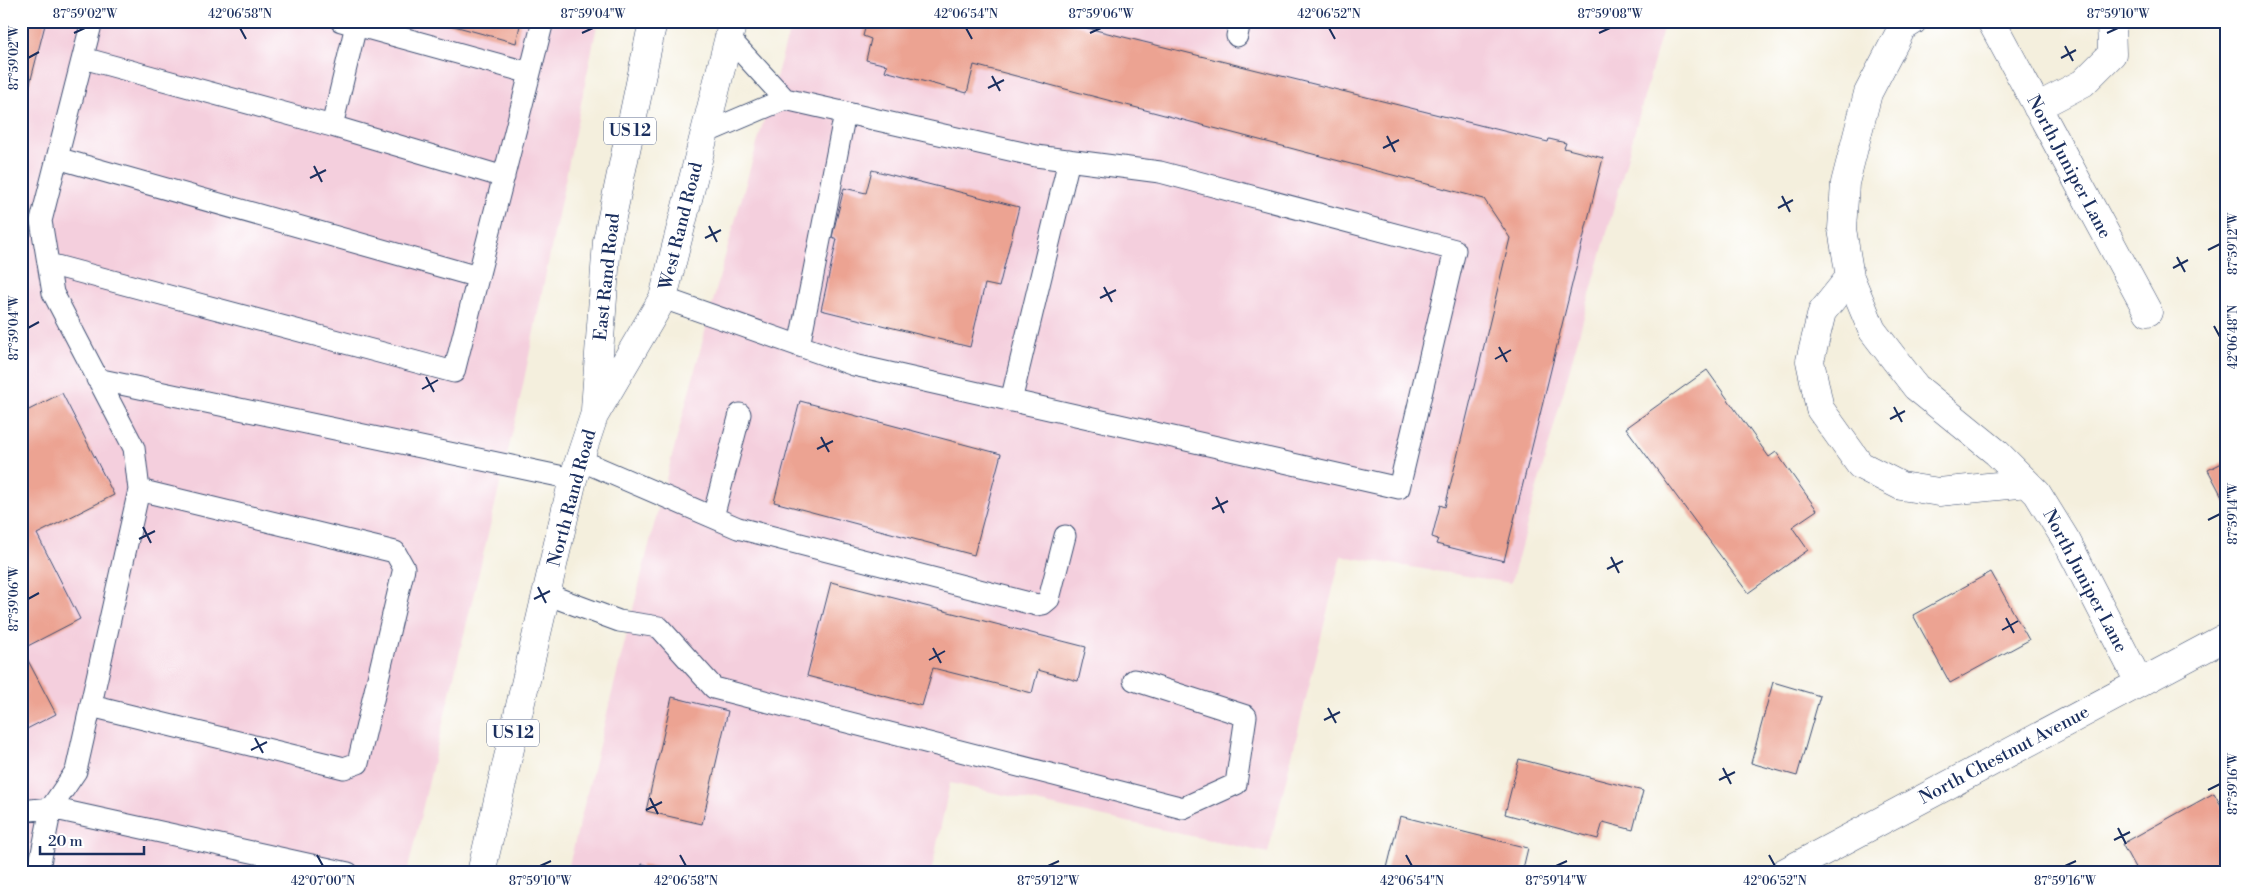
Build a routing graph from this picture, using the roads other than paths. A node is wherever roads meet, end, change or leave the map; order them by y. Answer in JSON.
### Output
{"nodes":[{"id":1,"x":92,"y":21,"type":"edge"},
{"id":2,"x":543,"y":21,"type":"edge"},
{"id":3,"x":653,"y":21,"type":"edge"},
{"id":4,"x":1913,"y":21,"type":"edge"},
{"id":5,"x":1991,"y":21,"type":"edge"},
{"id":6,"x":2112,"y":21,"type":"edge"},
{"id":7,"x":351,"y":23,"type":"edge"},
{"id":8,"x":731,"y":30,"type":"edge"},
{"id":9,"x":83,"y":58,"type":"junction"},
{"id":10,"x":530,"y":73,"type":"junction"},
{"id":11,"x":785,"y":99,"type":"junction"},
{"id":12,"x":2037,"y":107,"type":"junction"},
{"id":13,"x":845,"y":113,"type":"junction"},
{"id":14,"x":332,"y":126,"type":"junction"},
{"id":15,"x":705,"y":133,"type":"junction"},
{"id":16,"x":57,"y":158,"type":"junction"},
{"id":17,"x":1069,"y":160,"type":"junction"},
{"id":18,"x":504,"y":177,"type":"junction"},
{"id":19,"x":48,"y":264,"type":"junction"},
{"id":20,"x":478,"y":277,"type":"junction"},
{"id":21,"x":1850,"y":277,"type":"junction"},
{"id":22,"x":664,"y":298,"type":"junction"},
{"id":23,"x":2148,"y":312,"type":"dead end"},
{"id":24,"x":799,"y":346,"type":"junction"},
{"id":25,"x":97,"y":380,"type":"junction"},
{"id":26,"x":1011,"y":401,"type":"junction"},
{"id":27,"x":740,"y":414,"type":"dead end"},
{"id":28,"x":594,"y":416,"type":"junction"},
{"id":29,"x":576,"y":469,"type":"junction"},
{"id":30,"x":2027,"y":483,"type":"junction"},
{"id":31,"x":139,"y":490,"type":"junction"},
{"id":32,"x":713,"y":516,"type":"junction"},
{"id":33,"x":1065,"y":536,"type":"dead end"},
{"id":34,"x":546,"y":594,"type":"junction"},
{"id":35,"x":2226,"y":637,"type":"edge"},
{"id":36,"x":1134,"y":680,"type":"dead end"},
{"id":37,"x":2139,"y":682,"type":"junction"},
{"id":38,"x":91,"y":706,"type":"junction"},
{"id":39,"x":51,"y":808,"type":"junction"},
{"id":40,"x":21,"y":811,"type":"edge"},
{"id":41,"x":326,"y":870,"type":"edge"},
{"id":42,"x":38,"y":873,"type":"edge"},
{"id":43,"x":348,"y":873,"type":"edge"},
{"id":44,"x":481,"y":873,"type":"edge"},
{"id":45,"x":1783,"y":873,"type":"edge"}],
"edges":[{"from":1,"to":9,"type":"lane"},
{"from":2,"to":10,"type":"lane"},
{"from":3,"to":28,"type":"street","name":"East Rand Road","number":"US 12"},
{"from":4,"to":21,"type":"street","name":"North Juniper Lane"},
{"from":5,"to":12,"type":"street","name":"North Juniper Lane"},
{"from":6,"to":12,"type":"street"},
{"from":7,"to":10,"type":"lane"},
{"from":7,"to":14,"type":"lane"},
{"from":8,"to":11,"type":"lane"},
{"from":8,"to":15,"type":"street","name":"West Rand Road","number":"US 12"},
{"from":9,"to":14,"type":"lane"},
{"from":9,"to":16,"type":"lane"},
{"from":10,"to":18,"type":"lane"},
{"from":11,"to":13,"type":"lane"},
{"from":11,"to":15,"type":"lane"},
{"from":12,"to":23,"type":"street","name":"North Juniper Lane"},
{"from":13,"to":17,"type":"lane"},
{"from":13,"to":24,"type":"lane"},
{"from":14,"to":18,"type":"lane"},
{"from":15,"to":22,"type":"street","name":"West Rand Road","number":"US 12"},
{"from":16,"to":19,"type":"lane"},
{"from":16,"to":20,"type":"lane"},
{"from":17,"to":26,"type":"lane"},
{"from":17,"to":26,"type":"lane"},
{"from":18,"to":20,"type":"lane"},
{"from":19,"to":20,"type":"lane"},
{"from":19,"to":25,"type":"lane"},
{"from":21,"to":30,"type":"street","name":"North Juniper Lane"},
{"from":21,"to":30,"type":"street"},
{"from":22,"to":24,"type":"lane"},
{"from":22,"to":28,"type":"street","name":"West Rand Road","number":"US 12"},
{"from":24,"to":26,"type":"lane"},
{"from":25,"to":29,"type":"lane"},
{"from":25,"to":31,"type":"lane"},
{"from":27,"to":32,"type":"lane"},
{"from":28,"to":29,"type":"street","name":"North Rand Road","number":"US 12"},
{"from":29,"to":32,"type":"lane"},
{"from":29,"to":34,"type":"street","name":"North Rand Road","number":"US 12"},
{"from":30,"to":37,"type":"street","name":"North Juniper Lane"},
{"from":31,"to":38,"type":"lane"},
{"from":31,"to":38,"type":"lane"},
{"from":32,"to":33,"type":"lane"},
{"from":34,"to":36,"type":"lane"},
{"from":34,"to":44,"type":"street","name":"North Rand Road","number":"US 12"},
{"from":35,"to":37,"type":"street","name":"North Chestnut Avenue"},
{"from":37,"to":45,"type":"street","name":"North Chestnut Avenue"},
{"from":38,"to":39,"type":"lane"},
{"from":39,"to":40,"type":"lane"},
{"from":39,"to":41,"type":"lane"},
{"from":39,"to":42,"type":"lane"},
{"from":41,"to":43,"type":"lane"}]}
